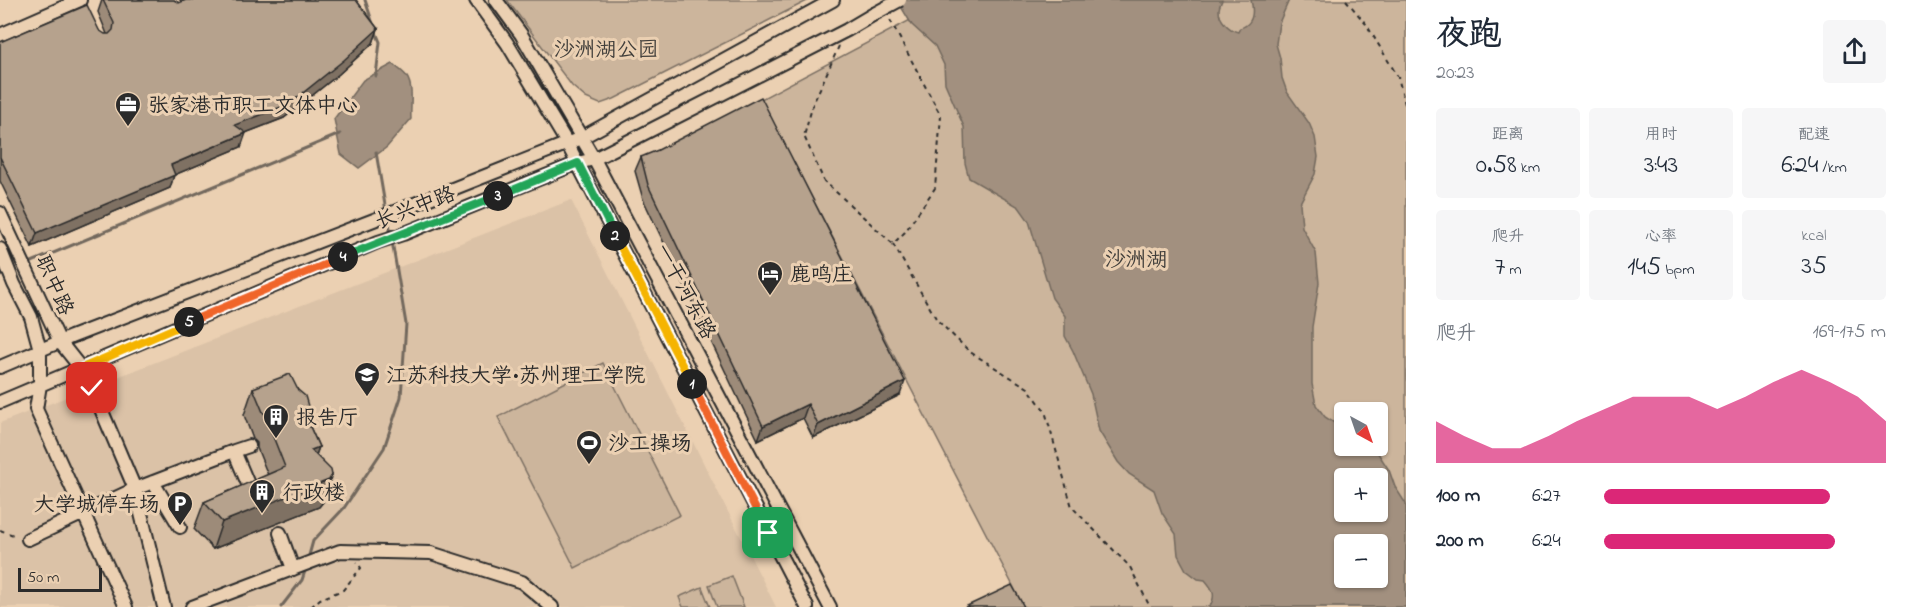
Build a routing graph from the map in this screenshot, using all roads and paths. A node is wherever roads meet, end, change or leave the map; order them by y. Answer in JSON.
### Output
{"nodes":[{"id":1,"x":476,"y":0,"type":"edge"},
{"id":2,"x":496,"y":0,"type":"edge"},
{"id":3,"x":833,"y":0,"type":"edge"},
{"id":4,"x":900,"y":0,"type":"edge"},
{"id":5,"x":1346,"y":0,"type":"edge"},
{"id":6,"x":83,"y":3,"type":"edge"},
{"id":7,"x":879,"y":12,"type":"junction"},
{"id":8,"x":847,"y":30,"type":"junction"},
{"id":9,"x":0,"y":35,"type":"edge"},
{"id":10,"x":1406,"y":108,"type":"edge"},
{"id":11,"x":581,"y":138,"type":"junction"},
{"id":12,"x":567,"y":143,"type":"junction"},
{"id":13,"x":594,"y":159,"type":"junction"},
{"id":14,"x":578,"y":163,"type":"junction"},
{"id":15,"x":0,"y":213,"type":"edge"},
{"id":16,"x":893,"y":244,"type":"junction"},
{"id":17,"x":0,"y":249,"type":"edge"},
{"id":18,"x":60,"y":342,"type":"junction"},
{"id":19,"x":40,"y":350,"type":"junction"},
{"id":20,"x":0,"y":367,"type":"edge"},
{"id":21,"x":82,"y":368,"type":"junction"},
{"id":22,"x":40,"y":385,"type":"junction"},
{"id":23,"x":0,"y":402,"type":"edge"},
{"id":24,"x":249,"y":446,"type":"dead end"},
{"id":25,"x":234,"y":451,"type":"junction"},
{"id":26,"x":153,"y":482,"type":"junction"},
{"id":27,"x":248,"y":484,"type":"edge"},
{"id":28,"x":135,"y":489,"type":"junction"},
{"id":29,"x":84,"y":513,"type":"junction"},
{"id":30,"x":180,"y":527,"type":"dead end"},
{"id":31,"x":0,"y":530,"type":"edge"},
{"id":32,"x":280,"y":533,"type":"dead end"},
{"id":33,"x":28,"y":539,"type":"joint"},
{"id":34,"x":348,"y":551,"type":"junction"},
{"id":35,"x":296,"y":568,"type":"junction"},
{"id":36,"x":126,"y":607,"type":"edge"},
{"id":37,"x":164,"y":607,"type":"edge"},
{"id":38,"x":192,"y":607,"type":"edge"},
{"id":39,"x":311,"y":607,"type":"edge"},
{"id":40,"x":552,"y":607,"type":"edge"},
{"id":41,"x":807,"y":607,"type":"edge"},
{"id":42,"x":830,"y":607,"type":"edge"},
{"id":43,"x":1150,"y":607,"type":"edge"}],
"edges":[{"from":1,"to":12,"type":"street","name":"一干河东路"},
{"from":2,"to":11,"type":"street","name":"一干河东路"},
{"from":3,"to":11,"type":"street","name":"长兴中路"},
{"from":4,"to":7,"type":"street","name":"长兴中路","bridge":true},
{"from":5,"to":10,"type":"path"},
{"from":6,"to":9,"type":"street"},
{"from":7,"to":8,"type":"street","name":"长兴中路"},
{"from":7,"to":16,"type":"path"},
{"from":8,"to":13,"type":"street","name":"长兴中路"},
{"from":8,"to":16,"type":"path"},
{"from":11,"to":12,"type":"street","name":"长兴中路"},
{"from":11,"to":13,"type":"street","name":"一干河东路"},
{"from":12,"to":14,"type":"street","name":"一干河东路"},
{"from":12,"to":18,"type":"street","name":"长兴中路"},
{"from":13,"to":14,"type":"street","name":"长兴中路"},
{"from":13,"to":42,"type":"street","name":"一干河东路"},
{"from":14,"to":21,"type":"street","name":"长兴中路"},
{"from":14,"to":41,"type":"street","name":"一干河东路"},
{"from":15,"to":18,"type":"street","name":"职中路"},
{"from":16,"to":43,"type":"path"},
{"from":17,"to":19,"type":"street","name":"职中路"},
{"from":18,"to":19,"type":"street","name":"长兴中路"},
{"from":18,"to":21,"type":"street","name":"职中路"},
{"from":19,"to":20,"type":"street","name":"长兴中路"},
{"from":19,"to":22,"type":"street","name":"职中路"},
{"from":21,"to":22,"type":"street","name":"长兴中路"},
{"from":21,"to":28,"type":"street","name":"职中路"},
{"from":22,"to":23,"type":"street","name":"长兴中路"},
{"from":22,"to":29,"type":"street","name":"职中路"},
{"from":24,"to":25,"type":"street"},
{"from":25,"to":26,"type":"street"},
{"from":25,"to":27,"type":"street"},
{"from":26,"to":28,"type":"street"},
{"from":26,"to":30,"type":"street"},
{"from":28,"to":29,"type":"street"},
{"from":28,"to":37,"type":"street","name":"职中路"},
{"from":29,"to":33,"type":"street"},
{"from":29,"to":36,"type":"street","name":"职中路"},
{"from":31,"to":33,"type":"path"},
{"from":32,"to":35,"type":"street"},
{"from":34,"to":35,"type":"street"},
{"from":34,"to":39,"type":"path"},
{"from":34,"to":40,"type":"street"},
{"from":35,"to":38,"type":"street"}]}
